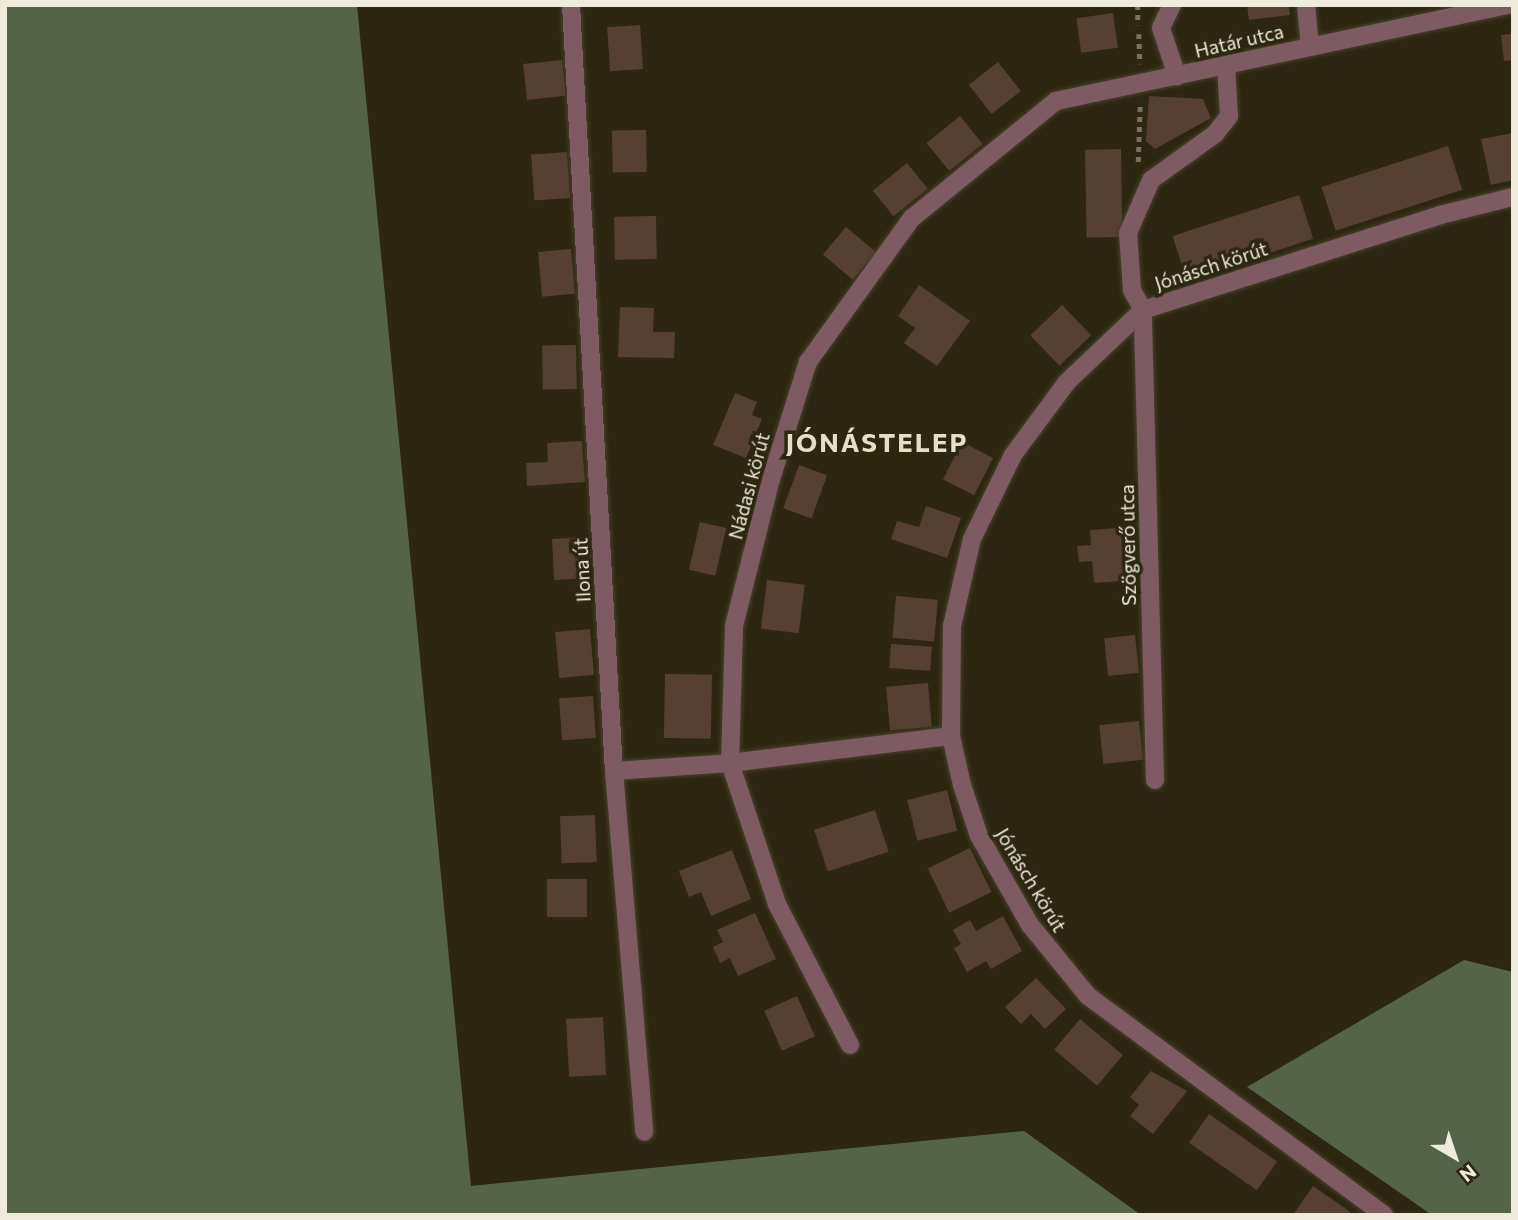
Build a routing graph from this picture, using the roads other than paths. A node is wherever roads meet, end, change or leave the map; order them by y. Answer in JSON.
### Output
{"nodes":[{"id":1,"x":571,"y":5,"type":"edge"},
{"id":2,"x":1172,"y":5,"type":"edge"},
{"id":3,"x":1306,"y":5,"type":"edge"},
{"id":4,"x":1507,"y":5,"type":"edge"},
{"id":5,"x":1310,"y":47,"type":"junction"},
{"id":6,"x":1226,"y":66,"type":"junction"},
{"id":7,"x":1177,"y":76,"type":"junction"},
{"id":8,"x":1141,"y":83,"type":"joint"},
{"id":9,"x":1513,"y":197,"type":"edge"},
{"id":10,"x":1143,"y":310,"type":"junction"},
{"id":11,"x":951,"y":736,"type":"junction"},
{"id":12,"x":730,"y":763,"type":"junction"},
{"id":13,"x":614,"y":771,"type":"junction"},
{"id":14,"x":1156,"y":780,"type":"dead end"},
{"id":15,"x":850,"y":1045,"type":"dead end"},
{"id":16,"x":645,"y":1132,"type":"dead end"},
{"id":17,"x":1384,"y":1215,"type":"edge"}],
"edges":[{"from":1,"to":13,"type":"street","name":"Ilona út"},
{"from":2,"to":7,"type":"street","name":"Határ utca"},
{"from":3,"to":5,"type":"street","name":"Határ utca"},
{"from":4,"to":5,"type":"street","name":"Határ utca"},
{"from":5,"to":6,"type":"street","name":"Határ utca"},
{"from":6,"to":7,"type":"street","name":"Határ utca"},
{"from":6,"to":10,"type":"street","name":"Szögverő utca"},
{"from":7,"to":8,"type":"street","name":"Határ utca"},
{"from":8,"to":12,"type":"street","name":"Nádasi körút"},
{"from":9,"to":10,"type":"street","name":"Jónásch körút"},
{"from":10,"to":11,"type":"street","name":"Jónásch körút"},
{"from":10,"to":14,"type":"street","name":"Szögverő utca"},
{"from":11,"to":12,"type":"street"},
{"from":11,"to":17,"type":"street","name":"Jónásch körút"},
{"from":12,"to":13,"type":"street"},
{"from":12,"to":15,"type":"street","name":"Nádasi körút"},
{"from":13,"to":16,"type":"street","name":"Ilona út"}]}
